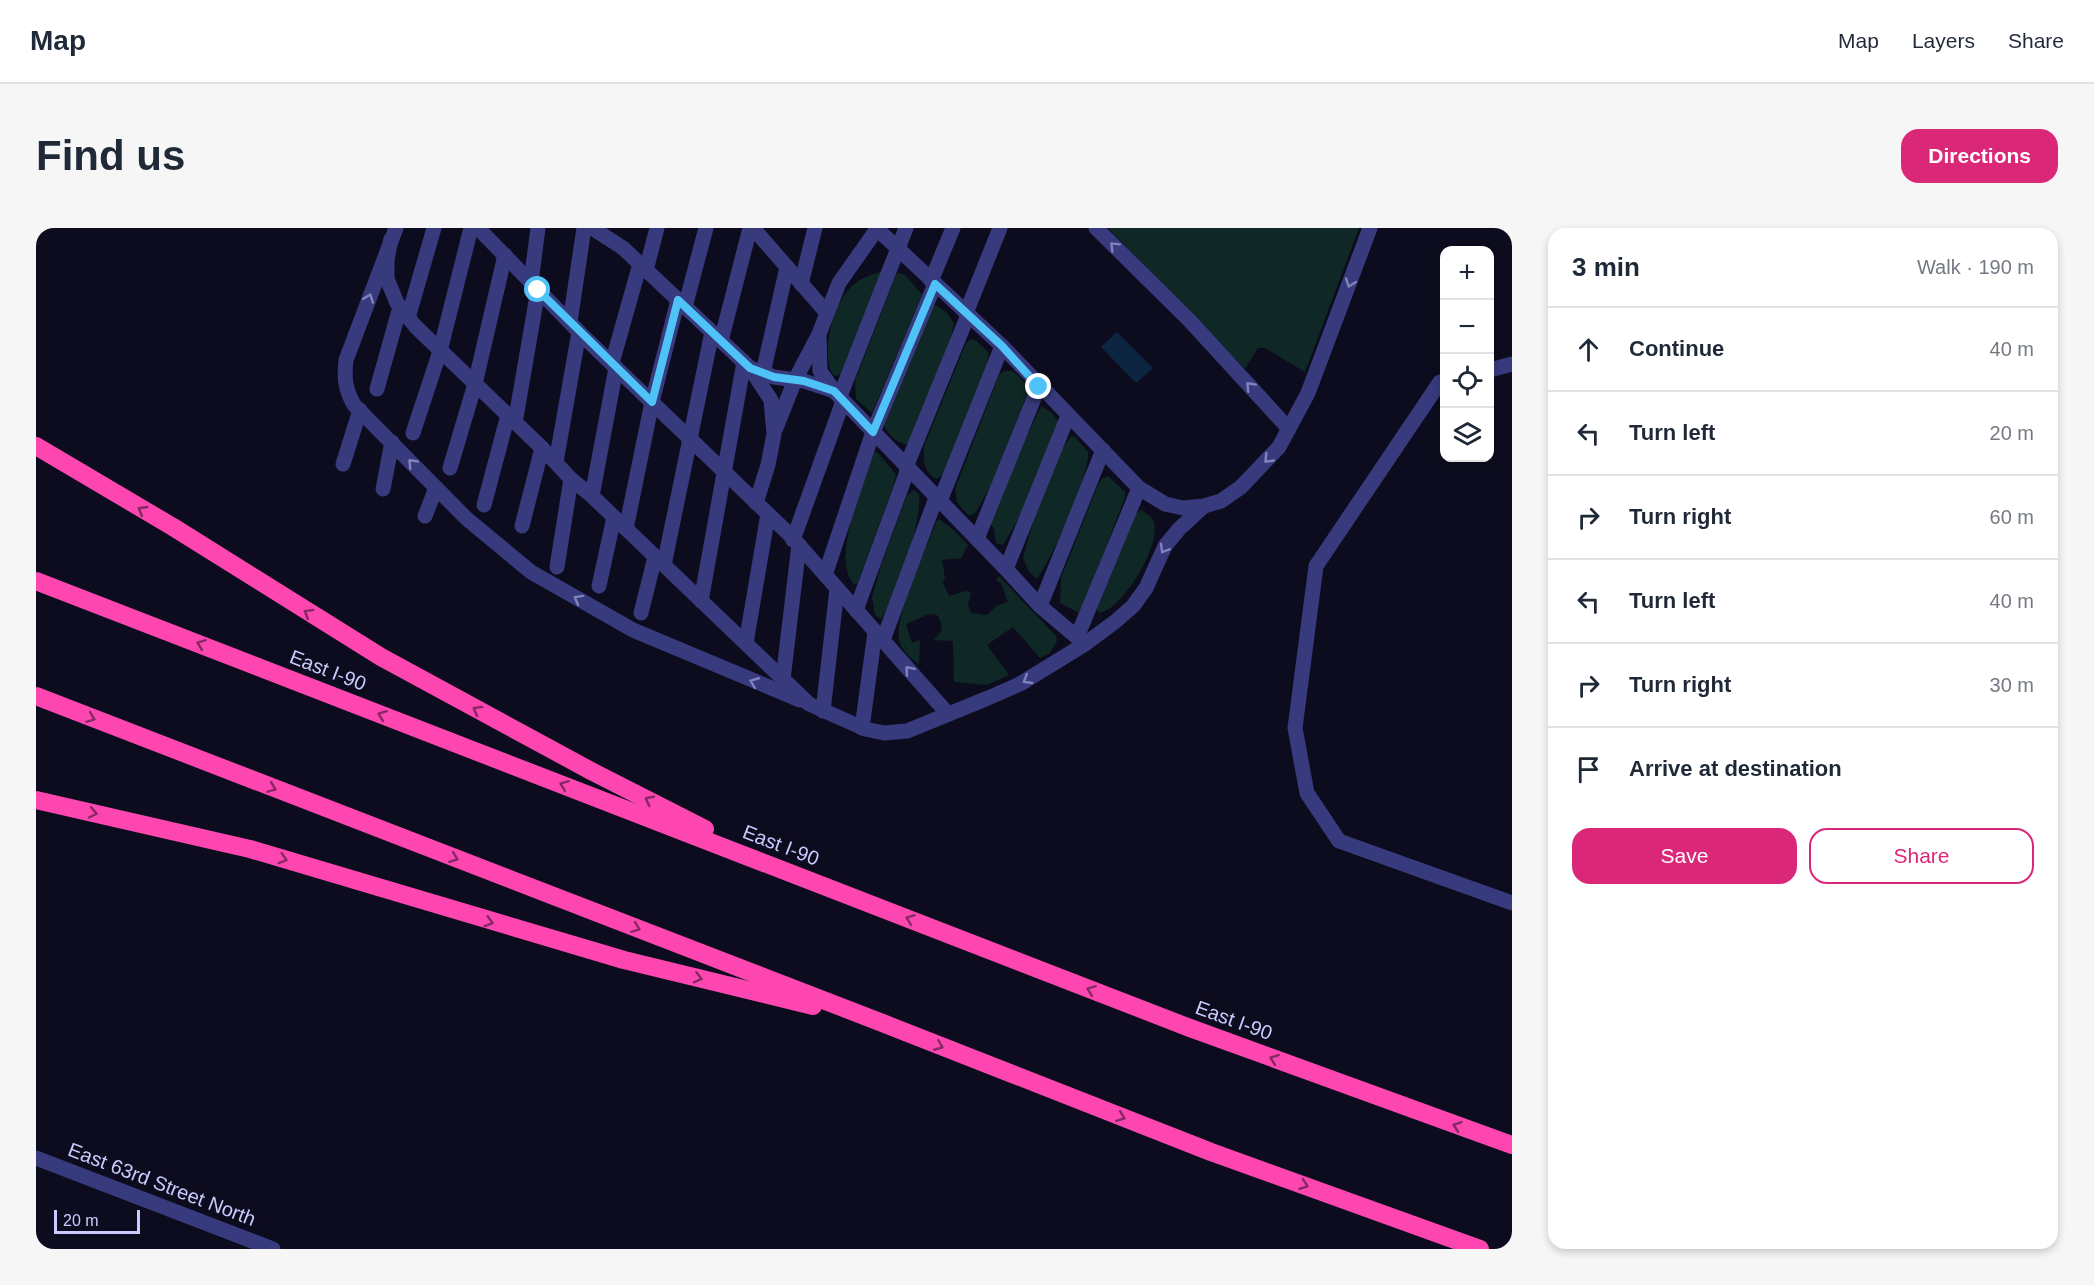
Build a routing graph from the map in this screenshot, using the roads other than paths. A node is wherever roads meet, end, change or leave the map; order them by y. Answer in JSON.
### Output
{"nodes":[{"id":1,"x":434,"y":228,"type":"edge"},
{"id":2,"x":471,"y":228,"type":"edge"},
{"id":3,"x":478,"y":228,"type":"edge"},
{"id":4,"x":538,"y":228,"type":"edge"},
{"id":5,"x":584,"y":228,"type":"edge"},
{"id":6,"x":592,"y":228,"type":"edge"},
{"id":7,"x":657,"y":228,"type":"edge"},
{"id":8,"x":706,"y":228,"type":"edge"},
{"id":9,"x":815,"y":228,"type":"edge"},
{"id":10,"x":906,"y":228,"type":"edge"},
{"id":11,"x":953,"y":228,"type":"edge"},
{"id":12,"x":1000,"y":228,"type":"edge"},
{"id":13,"x":1096,"y":228,"type":"edge"},
{"id":14,"x":1370,"y":228,"type":"edge"},
{"id":15,"x":876,"y":229,"type":"edge"},
{"id":16,"x":758,"y":230,"type":"edge"},
{"id":17,"x":393,"y":234,"type":"edge"},
{"id":18,"x":492,"y":234,"type":"edge"},
{"id":19,"x":898,"y":250,"type":"junction"},
{"id":20,"x":505,"y":255,"type":"junction"},
{"id":21,"x":643,"y":267,"type":"junction"},
{"id":22,"x":787,"y":267,"type":"junction"},
{"id":23,"x":933,"y":283,"type":"junction"},
{"id":24,"x":801,"y":284,"type":"junction"},
{"id":25,"x":535,"y":286,"type":"junction"},
{"id":26,"x":682,"y":304,"type":"junction"},
{"id":27,"x":404,"y":312,"type":"junction"},
{"id":28,"x":827,"y":313,"type":"junction"},
{"id":29,"x":967,"y":314,"type":"junction"},
{"id":30,"x":575,"y":327,"type":"junction"},
{"id":31,"x":819,"y":334,"type":"junction"},
{"id":32,"x":716,"y":336,"type":"junction"},
{"id":33,"x":1002,"y":346,"type":"junction"},
{"id":34,"x":440,"y":351,"type":"junction"},
{"id":35,"x":1512,"y":364,"type":"edge"},
{"id":36,"x":614,"y":366,"type":"junction"},
{"id":37,"x":752,"y":368,"type":"junction"},
{"id":38,"x":1494,"y":369,"type":"edge"},
{"id":39,"x":795,"y":380,"type":"junction"},
{"id":40,"x":1440,"y":382,"type":"edge"},
{"id":41,"x":475,"y":384,"type":"junction"},
{"id":42,"x":1039,"y":387,"type":"junction"},
{"id":43,"x":377,"y":389,"type":"dead end"},
{"id":44,"x":839,"y":396,"type":"junction"},
{"id":45,"x":652,"y":402,"type":"junction"},
{"id":46,"x":360,"y":410,"type":"junction"},
{"id":47,"x":1068,"y":416,"type":"junction"},
{"id":48,"x":511,"y":419,"type":"junction"},
{"id":49,"x":1289,"y":429,"type":"junction"},
{"id":50,"x":873,"y":432,"type":"junction"},
{"id":51,"x":413,"y":433,"type":"dead end"},
{"id":52,"x":774,"y":434,"type":"junction"},
{"id":53,"x":689,"y":438,"type":"junction"},
{"id":54,"x":392,"y":442,"type":"junction"},
{"id":55,"x":36,"y":446,"type":"edge"},
{"id":56,"x":542,"y":448,"type":"junction"},
{"id":57,"x":1103,"y":450,"type":"junction"},
{"id":58,"x":556,"y":462,"type":"junction"},
{"id":59,"x":343,"y":464,"type":"dead end"},
{"id":60,"x":450,"y":468,"type":"dead end"},
{"id":61,"x":907,"y":468,"type":"junction"},
{"id":62,"x":724,"y":472,"type":"junction"},
{"id":63,"x":571,"y":479,"type":"junction"},
{"id":64,"x":436,"y":488,"type":"junction"},
{"id":65,"x":1139,"y":488,"type":"junction"},
{"id":66,"x":383,"y":489,"type":"dead end"},
{"id":67,"x":592,"y":496,"type":"junction"},
{"id":68,"x":938,"y":500,"type":"junction"},
{"id":69,"x":756,"y":503,"type":"junction"},
{"id":70,"x":484,"y":506,"type":"dead end"},
{"id":71,"x":1204,"y":506,"type":"junction"},
{"id":72,"x":768,"y":514,"type":"junction"},
{"id":73,"x":425,"y":516,"type":"dead end"},
{"id":74,"x":614,"y":517,"type":"junction"},
{"id":75,"x":522,"y":526,"type":"dead end"},
{"id":76,"x":626,"y":529,"type":"junction"},
{"id":77,"x":976,"y":539,"type":"junction"},
{"id":78,"x":796,"y":543,"type":"junction"},
{"id":79,"x":659,"y":561,"type":"junction"},
{"id":80,"x":557,"y":567,"type":"dead end"},
{"id":81,"x":1006,"y":568,"type":"junction"},
{"id":82,"x":825,"y":575,"type":"junction"},
{"id":83,"x":36,"y":581,"type":"edge"},
{"id":84,"x":599,"y":586,"type":"dead end"},
{"id":85,"x":837,"y":589,"type":"junction"},
{"id":86,"x":701,"y":601,"type":"junction"},
{"id":87,"x":1040,"y":606,"type":"junction"},
{"id":88,"x":856,"y":610,"type":"junction"},
{"id":89,"x":641,"y":613,"type":"dead end"},
{"id":90,"x":879,"y":636,"type":"junction"},
{"id":91,"x":1081,"y":641,"type":"junction"},
{"id":92,"x":746,"y":643,"type":"junction"},
{"id":93,"x":783,"y":679,"type":"junction"},
{"id":94,"x":36,"y":696,"type":"edge"},
{"id":95,"x":808,"y":704,"type":"junction"},
{"id":96,"x":823,"y":711,"type":"junction"},
{"id":97,"x":948,"y":714,"type":"junction"},
{"id":98,"x":862,"y":728,"type":"junction"},
{"id":99,"x":36,"y":800,"type":"edge"},
{"id":100,"x":795,"y":875,"type":"junction"},
{"id":101,"x":1512,"y":903,"type":"edge"},
{"id":102,"x":885,"y":1024,"type":"junction"},
{"id":103,"x":1512,"y":1145,"type":"edge"},
{"id":104,"x":36,"y":1158,"type":"edge"},
{"id":105,"x":273,"y":1249,"type":"edge"},
{"id":106,"x":1480,"y":1249,"type":"edge"}],
"edges":[{"from":1,"to":27,"type":"street"},
{"from":2,"to":34,"type":"street"},
{"from":3,"to":18,"type":"street"},
{"from":4,"to":25,"type":"street"},
{"from":5,"to":30,"type":"street"},
{"from":6,"to":21,"type":"street"},
{"from":7,"to":21,"type":"street"},
{"from":8,"to":26,"type":"street"},
{"from":9,"to":24,"type":"street"},
{"from":10,"to":19,"type":"street"},
{"from":11,"to":23,"type":"street"},
{"from":12,"to":29,"type":"street"},
{"from":49,"to":13,"type":"street","one_way":true},
{"from":14,"to":49,"type":"street","one_way":true},
{"from":15,"to":19,"type":"street"},
{"from":15,"to":28,"type":"street"},
{"from":16,"to":22,"type":"street"},
{"from":16,"to":32,"type":"street"},
{"from":17,"to":27,"type":"street"},
{"from":46,"to":17,"type":"street","one_way":true},
{"from":18,"to":20,"type":"street"},
{"from":19,"to":23,"type":"street"},
{"from":19,"to":44,"type":"street"},
{"from":20,"to":25,"type":"street"},
{"from":20,"to":41,"type":"street"},
{"from":21,"to":26,"type":"street"},
{"from":21,"to":36,"type":"street"},
{"from":22,"to":24,"type":"street"},
{"from":22,"to":37,"type":"street"},
{"from":23,"to":29,"type":"street"},
{"from":23,"to":50,"type":"street"},
{"from":24,"to":28,"type":"street"},
{"from":25,"to":30,"type":"street"},
{"from":25,"to":48,"type":"street"},
{"from":26,"to":32,"type":"street"},
{"from":26,"to":45,"type":"street"},
{"from":27,"to":34,"type":"street"},
{"from":27,"to":43,"type":"street"},
{"from":28,"to":31,"type":"street"},
{"from":29,"to":33,"type":"street"},
{"from":29,"to":61,"type":"street"},
{"from":30,"to":36,"type":"street"},
{"from":30,"to":58,"type":"street"},
{"from":31,"to":39,"type":"street"},
{"from":31,"to":44,"type":"street"},
{"from":32,"to":37,"type":"street"},
{"from":32,"to":53,"type":"street"},
{"from":33,"to":42,"type":"street"},
{"from":33,"to":68,"type":"street"},
{"from":34,"to":41,"type":"street"},
{"from":34,"to":51,"type":"street"},
{"from":35,"to":38,"type":"street"},
{"from":36,"to":45,"type":"street"},
{"from":36,"to":67,"type":"street"},
{"from":37,"to":39,"type":"street"},
{"from":37,"to":52,"type":"street"},
{"from":37,"to":62,"type":"street"},
{"from":39,"to":44,"type":"street"},
{"from":39,"to":52,"type":"street"},
{"from":40,"to":101,"type":"street"},
{"from":41,"to":48,"type":"street"},
{"from":41,"to":60,"type":"street"},
{"from":42,"to":47,"type":"street"},
{"from":42,"to":77,"type":"street"},
{"from":44,"to":50,"type":"street"},
{"from":44,"to":78,"type":"street"},
{"from":45,"to":53,"type":"street"},
{"from":45,"to":76,"type":"street"},
{"from":46,"to":54,"type":"street"},
{"from":46,"to":59,"type":"street"},
{"from":47,"to":57,"type":"street"},
{"from":47,"to":81,"type":"street"},
{"from":48,"to":56,"type":"street"},
{"from":48,"to":70,"type":"street"},
{"from":49,"to":71,"type":"street","one_way":true},
{"from":50,"to":61,"type":"street"},
{"from":50,"to":82,"type":"street"},
{"from":52,"to":69,"type":"street"},
{"from":53,"to":62,"type":"street"},
{"from":53,"to":79,"type":"street"},
{"from":64,"to":54,"type":"street","one_way":true},
{"from":54,"to":66,"type":"street"},
{"from":100,"to":55,"type":"highway","one_way":true},
{"from":56,"to":58,"type":"street"},
{"from":56,"to":75,"type":"street"},
{"from":57,"to":65,"type":"street"},
{"from":57,"to":87,"type":"street"},
{"from":58,"to":63,"type":"street"},
{"from":61,"to":68,"type":"street"},
{"from":61,"to":88,"type":"street"},
{"from":62,"to":69,"type":"street"},
{"from":62,"to":86,"type":"street"},
{"from":63,"to":67,"type":"street"},
{"from":63,"to":80,"type":"street"},
{"from":64,"to":73,"type":"street"},
{"from":95,"to":64,"type":"street","one_way":true},
{"from":65,"to":71,"type":"street"},
{"from":65,"to":91,"type":"street"},
{"from":67,"to":74,"type":"street"},
{"from":68,"to":77,"type":"street"},
{"from":68,"to":90,"type":"street"},
{"from":69,"to":72,"type":"street"},
{"from":71,"to":91,"type":"street","one_way":true},
{"from":72,"to":78,"type":"street"},
{"from":72,"to":92,"type":"street"},
{"from":74,"to":76,"type":"street"},
{"from":74,"to":84,"type":"street"},
{"from":76,"to":79,"type":"street"},
{"from":77,"to":81,"type":"street"},
{"from":78,"to":82,"type":"street"},
{"from":78,"to":93,"type":"street"},
{"from":79,"to":86,"type":"street"},
{"from":79,"to":89,"type":"street"},
{"from":81,"to":87,"type":"street"},
{"from":82,"to":85,"type":"street"},
{"from":100,"to":83,"type":"highway","name":"East I-90","one_way":true},
{"from":85,"to":88,"type":"street"},
{"from":85,"to":96,"type":"street"},
{"from":86,"to":92,"type":"street"},
{"from":87,"to":91,"type":"street"},
{"from":88,"to":90,"type":"street"},
{"from":97,"to":90,"type":"street","one_way":true},
{"from":90,"to":98,"type":"street"},
{"from":91,"to":97,"type":"street","one_way":true},
{"from":92,"to":93,"type":"street"},
{"from":93,"to":95,"type":"street"},
{"from":94,"to":102,"type":"highway","one_way":true},
{"from":95,"to":96,"type":"street"},
{"from":96,"to":98,"type":"street"},
{"from":97,"to":98,"type":"street"},
{"from":99,"to":102,"type":"highway","one_way":true},
{"from":103,"to":100,"type":"highway","name":"East I-90","one_way":true},
{"from":102,"to":106,"type":"highway","one_way":true},
{"from":104,"to":105,"type":"street","name":"East 63rd Street North"}]}
